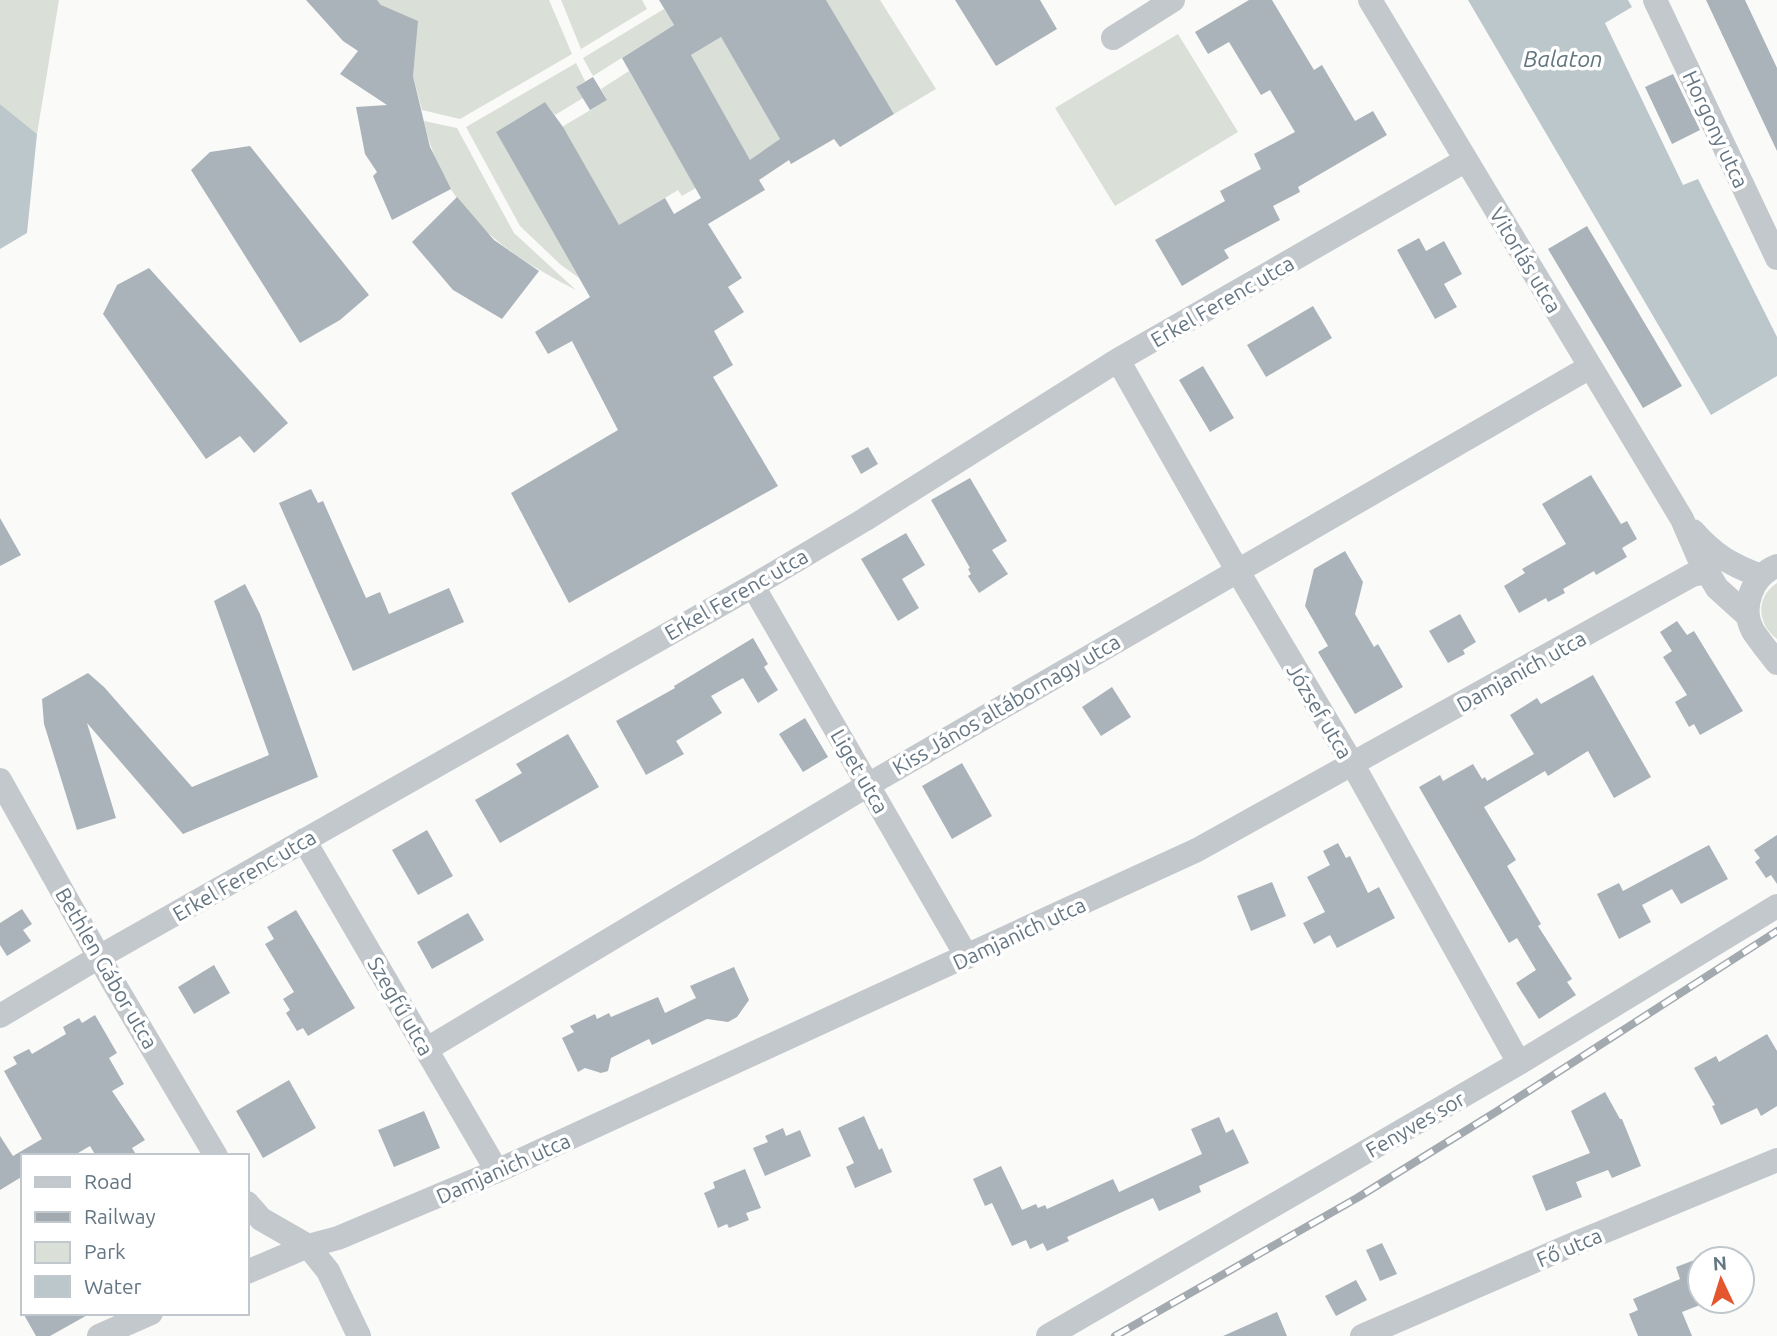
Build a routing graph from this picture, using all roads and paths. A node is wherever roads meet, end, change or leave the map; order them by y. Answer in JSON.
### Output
{"nodes":[{"id":1,"x":1173,"y":0,"type":"edge"},
{"id":2,"x":1370,"y":0,"type":"edge"},
{"id":3,"x":1655,"y":0,"type":"edge"},
{"id":4,"x":1113,"y":38,"type":"dead end"},
{"id":5,"x":1466,"y":160,"type":"junction"},
{"id":6,"x":1777,"y":258,"type":"edge"},
{"id":7,"x":1118,"y":360,"type":"junction"},
{"id":8,"x":1590,"y":367,"type":"junction"},
{"id":9,"x":1682,"y":519,"type":"junction"},
{"id":10,"x":1237,"y":570,"type":"junction"},
{"id":11,"x":1769,"y":571,"type":"edge"},
{"id":12,"x":1706,"y":572,"type":"junction"},
{"id":13,"x":753,"y":586,"type":"junction"},
{"id":14,"x":1748,"y":616,"type":"junction"},
{"id":15,"x":1769,"y":647,"type":"edge"},
{"id":16,"x":1777,"y":663,"type":"edge"},
{"id":17,"x":1353,"y":765,"type":"junction"},
{"id":18,"x":0,"y":780,"type":"edge"},
{"id":19,"x":868,"y":785,"type":"junction"},
{"id":20,"x":304,"y":840,"type":"junction"},
{"id":21,"x":1777,"y":906,"type":"edge"},
{"id":22,"x":99,"y":957,"type":"junction"},
{"id":23,"x":967,"y":957,"type":"junction"},
{"id":24,"x":0,"y":1016,"type":"edge"},
{"id":25,"x":427,"y":1049,"type":"junction"},
{"id":26,"x":1519,"y":1063,"type":"junction"},
{"id":27,"x":215,"y":1154,"type":"edge"},
{"id":28,"x":1777,"y":1160,"type":"edge"},
{"id":29,"x":498,"y":1171,"type":"junction"},
{"id":30,"x":248,"y":1204,"type":"edge"},
{"id":31,"x":308,"y":1246,"type":"junction"},
{"id":32,"x":248,"y":1272,"type":"edge"},
{"id":33,"x":146,"y":1315,"type":"edge"},
{"id":34,"x":99,"y":1336,"type":"edge"},
{"id":35,"x":359,"y":1336,"type":"edge"},
{"id":36,"x":1048,"y":1336,"type":"edge"},
{"id":37,"x":1362,"y":1336,"type":"edge"}],
"edges":[{"from":1,"to":4,"type":"street"},
{"from":2,"to":5,"type":"street","name":"Vitorlás utca"},
{"from":3,"to":6,"type":"street","name":"Horgony utca"},
{"from":5,"to":7,"type":"street","name":"Erkel Ferenc utca"},
{"from":5,"to":8,"type":"street","name":"Vitorlás utca"},
{"from":7,"to":10,"type":"street","name":"József utca"},
{"from":7,"to":13,"type":"street","name":"Erkel Ferenc utca"},
{"from":8,"to":9,"type":"street","name":"Vitorlás utca"},
{"from":8,"to":10,"type":"street","name":"Kiss János altábornagy utca"},
{"from":9,"to":11,"type":"street","name":"Vitorlás utca"},
{"from":9,"to":12,"type":"street","name":"Vitorlás utca"},
{"from":10,"to":17,"type":"street","name":"József utca"},
{"from":10,"to":19,"type":"street","name":"Kiss János altábornagy utca"},
{"from":11,"to":14,"type":"street","name":"Vitorlás utca"},
{"from":12,"to":14,"type":"street","name":"Vitorlás utca"},
{"from":12,"to":17,"type":"street","name":"Damjanich utca"},
{"from":13,"to":19,"type":"street","name":"Liget utca"},
{"from":13,"to":20,"type":"street","name":"Erkel Ferenc utca"},
{"from":14,"to":15,"type":"street","name":"Vitorlás utca"},
{"from":15,"to":16,"type":"street","name":"Vitorlás utca"},
{"from":17,"to":23,"type":"street","name":"Damjanich utca"},
{"from":17,"to":26,"type":"street","name":"József utca"},
{"from":18,"to":22,"type":"street","name":"Bethlen Gábor utca"},
{"from":19,"to":23,"type":"street","name":"Liget utca"},
{"from":19,"to":25,"type":"street","name":"Kiss János altábornagy utca"},
{"from":20,"to":22,"type":"street","name":"Erkel Ferenc utca"},
{"from":20,"to":25,"type":"street","name":"Szegfű utca"},
{"from":21,"to":26,"type":"street","name":"Fenyves sor"},
{"from":22,"to":24,"type":"street","name":"Erkel Ferenc utca"},
{"from":22,"to":27,"type":"street","name":"Bethlen Gábor utca"},
{"from":23,"to":29,"type":"street","name":"Damjanich utca"},
{"from":25,"to":29,"type":"street","name":"Szegfű utca"},
{"from":26,"to":36,"type":"street","name":"Fenyves sor"},
{"from":28,"to":37,"type":"street","name":"Fő utca"},
{"from":29,"to":31,"type":"street","name":"Damjanich utca"},
{"from":30,"to":31,"type":"street"},
{"from":31,"to":32,"type":"street","name":"Damjanich utca"},
{"from":31,"to":35,"type":"street"},
{"from":33,"to":34,"type":"street"}]}
